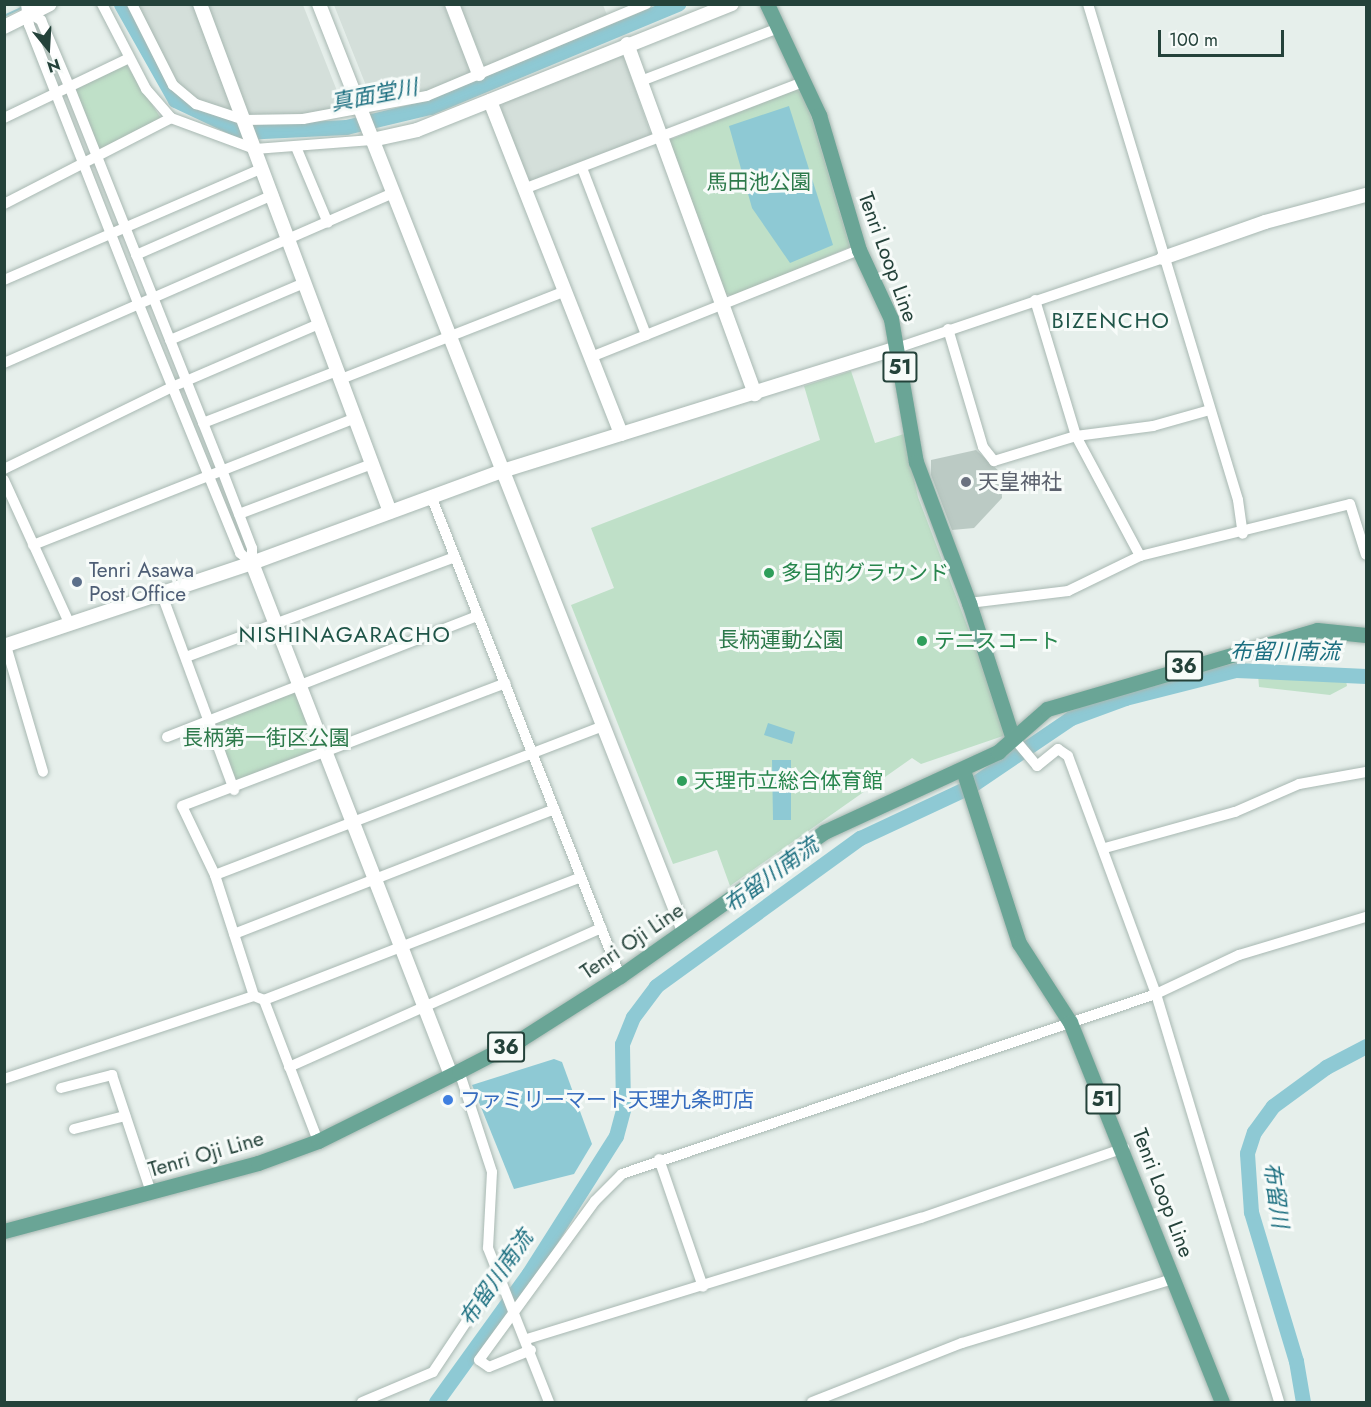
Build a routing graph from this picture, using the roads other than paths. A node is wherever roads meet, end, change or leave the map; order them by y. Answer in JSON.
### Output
{"nodes":[{"id":1,"x":50,"y":4,"type":"edge"},
{"id":2,"x":102,"y":4,"type":"edge"},
{"id":3,"x":132,"y":4,"type":"edge"},
{"id":4,"x":200,"y":4,"type":"edge"},
{"id":5,"x":319,"y":4,"type":"edge"},
{"id":6,"x":452,"y":4,"type":"edge"},
{"id":7,"x":646,"y":4,"type":"edge"},
{"id":8,"x":732,"y":4,"type":"edge"},
{"id":9,"x":767,"y":4,"type":"edge"},
{"id":10,"x":1088,"y":4,"type":"edge"},
{"id":11,"x":28,"y":9,"type":"edge"},
{"id":12,"x":615,"y":10,"type":"edge"},
{"id":13,"x":4,"y":27,"type":"edge"},
{"id":14,"x":776,"y":29,"type":"junction"},
{"id":15,"x":627,"y":44,"type":"junction"},
{"id":16,"x":127,"y":58,"type":"junction"},
{"id":17,"x":479,"y":74,"type":"junction"},
{"id":18,"x":641,"y":81,"type":"junction"},
{"id":19,"x":803,"y":82,"type":"junction"},
{"id":20,"x":69,"y":86,"type":"junction"},
{"id":21,"x":56,"y":93,"type":"junction"},
{"id":22,"x":490,"y":101,"type":"junction"},
{"id":23,"x":361,"y":112,"type":"junction"},
{"id":24,"x":4,"y":118,"type":"edge"},
{"id":25,"x":171,"y":118,"type":"junction"},
{"id":26,"x":245,"y":121,"type":"junction"},
{"id":27,"x":371,"y":136,"type":"junction"},
{"id":28,"x":662,"y":137,"type":"junction"},
{"id":29,"x":254,"y":146,"type":"junction"},
{"id":30,"x":296,"y":147,"type":"junction"},
{"id":31,"x":97,"y":157,"type":"junction"},
{"id":32,"x":84,"y":164,"type":"junction"},
{"id":33,"x":263,"y":168,"type":"junction"},
{"id":34,"x":582,"y":168,"type":"junction"},
{"id":35,"x":524,"y":189,"type":"junction"},
{"id":36,"x":393,"y":193,"type":"junction"},
{"id":37,"x":273,"y":195,"type":"junction"},
{"id":38,"x":1366,"y":195,"type":"edge"},
{"id":39,"x":4,"y":204,"type":"edge"},
{"id":40,"x":328,"y":223,"type":"junction"},
{"id":41,"x":125,"y":228,"type":"junction"},
{"id":42,"x":112,"y":234,"type":"junction"},
{"id":43,"x":290,"y":240,"type":"junction"},
{"id":44,"x":859,"y":250,"type":"junction"},
{"id":45,"x":136,"y":255,"type":"junction"},
{"id":46,"x":1163,"y":258,"type":"junction"},
{"id":47,"x":4,"y":280,"type":"edge"},
{"id":48,"x":304,"y":283,"type":"junction"},
{"id":49,"x":565,"y":291,"type":"junction"},
{"id":50,"x":154,"y":300,"type":"junction"},
{"id":51,"x":1035,"y":300,"type":"junction"},
{"id":52,"x":722,"y":304,"type":"junction"},
{"id":53,"x":139,"y":305,"type":"junction"},
{"id":54,"x":319,"y":324,"type":"junction"},
{"id":55,"x":948,"y":329,"type":"junction"},
{"id":56,"x":646,"y":335,"type":"junction"},
{"id":57,"x":450,"y":338,"type":"junction"},
{"id":58,"x":170,"y":340,"type":"junction"},
{"id":59,"x":897,"y":348,"type":"junction"},
{"id":60,"x":591,"y":357,"type":"junction"},
{"id":61,"x":4,"y":363,"type":"edge"},
{"id":62,"x":339,"y":375,"type":"junction"},
{"id":63,"x":186,"y":381,"type":"junction"},
{"id":64,"x":172,"y":387,"type":"junction"},
{"id":65,"x":755,"y":394,"type":"junction"},
{"id":66,"x":1210,"y":410,"type":"junction"},
{"id":67,"x":355,"y":418,"type":"junction"},
{"id":68,"x":203,"y":423,"type":"junction"},
{"id":69,"x":621,"y":434,"type":"junction"},
{"id":70,"x":1076,"y":436,"type":"junction"},
{"id":71,"x":372,"y":464,"type":"junction"},
{"id":72,"x":4,"y":469,"type":"edge"},
{"id":73,"x":222,"y":470,"type":"junction"},
{"id":74,"x":500,"y":472,"type":"junction"},
{"id":75,"x":209,"y":475,"type":"junction"},
{"id":76,"x":4,"y":480,"type":"edge"},
{"id":77,"x":431,"y":496,"type":"junction"},
{"id":78,"x":390,"y":512,"type":"junction"},
{"id":79,"x":239,"y":514,"type":"junction"},
{"id":80,"x":1244,"y":534,"type":"junction"},
{"id":81,"x":33,"y":545,"type":"junction"},
{"id":82,"x":1366,"y":555,"type":"edge"},
{"id":83,"x":1140,"y":556,"type":"junction"},
{"id":84,"x":455,"y":557,"type":"junction"},
{"id":85,"x":252,"y":563,"type":"junction"},
{"id":86,"x":162,"y":595,"type":"junction"},
{"id":87,"x":969,"y":603,"type":"junction"},
{"id":88,"x":478,"y":616,"type":"junction"},
{"id":89,"x":276,"y":624,"type":"junction"},
{"id":90,"x":70,"y":625,"type":"junction"},
{"id":91,"x":1366,"y":635,"type":"edge"},
{"id":92,"x":5,"y":646,"type":"edge"},
{"id":93,"x":186,"y":657,"type":"junction"},
{"id":94,"x":505,"y":683,"type":"junction"},
{"id":95,"x":298,"y":685,"type":"junction"},
{"id":96,"x":208,"y":720,"type":"junction"},
{"id":97,"x":600,"y":727,"type":"junction"},
{"id":98,"x":166,"y":737,"type":"dead end"},
{"id":99,"x":1014,"y":739,"type":"junction"},
{"id":100,"x":532,"y":753,"type":"junction"},
{"id":101,"x":325,"y":754,"type":"junction"},
{"id":102,"x":43,"y":772,"type":"dead end"},
{"id":103,"x":1366,"y":772,"type":"edge"},
{"id":104,"x":964,"y":773,"type":"junction"},
{"id":105,"x":234,"y":790,"type":"junction"},
{"id":106,"x":554,"y":809,"type":"junction"},
{"id":107,"x":353,"y":822,"type":"junction"},
{"id":108,"x":1105,"y":848,"type":"junction"},
{"id":109,"x":215,"y":875,"type":"junction"},
{"id":110,"x":581,"y":877,"type":"junction"},
{"id":111,"x":375,"y":879,"type":"junction"},
{"id":112,"x":1366,"y":917,"type":"edge"},
{"id":113,"x":601,"y":928,"type":"junction"},
{"id":114,"x":684,"y":931,"type":"junction"},
{"id":115,"x":234,"y":934,"type":"junction"},
{"id":116,"x":400,"y":944,"type":"junction"},
{"id":117,"x":620,"y":976,"type":"junction"},
{"id":118,"x":1156,"y":994,"type":"junction"},
{"id":119,"x":259,"y":998,"type":"junction"},
{"id":120,"x":425,"y":1008,"type":"junction"},
{"id":121,"x":1070,"y":1022,"type":"junction"},
{"id":122,"x":289,"y":1067,"type":"junction"},
{"id":123,"x":455,"y":1073,"type":"junction"},
{"id":124,"x":4,"y":1079,"type":"edge"},
{"id":125,"x":62,"y":1088,"type":"dead end"},
{"id":126,"x":125,"y":1116,"type":"junction"},
{"id":127,"x":74,"y":1129,"type":"dead end"},
{"id":128,"x":318,"y":1141,"type":"junction"},
{"id":129,"x":1124,"y":1148,"type":"junction"},
{"id":130,"x":659,"y":1159,"type":"junction"},
{"id":131,"x":151,"y":1192,"type":"junction"},
{"id":132,"x":4,"y":1231,"type":"edge"},
{"id":133,"x":500,"y":1277,"type":"junction"},
{"id":134,"x":1173,"y":1279,"type":"junction"},
{"id":135,"x":703,"y":1287,"type":"junction"},
{"id":136,"x":516,"y":1311,"type":"junction"},
{"id":137,"x":529,"y":1344,"type":"junction"},
{"id":138,"x":363,"y":1402,"type":"edge"},
{"id":139,"x":549,"y":1402,"type":"edge"},
{"id":140,"x":812,"y":1402,"type":"edge"},
{"id":141,"x":1222,"y":1402,"type":"edge"},
{"id":142,"x":1279,"y":1402,"type":"edge"}],
"edges":[{"from":1,"to":11,"type":"street"},
{"from":2,"to":16,"type":"street"},
{"from":3,"to":26,"type":"street"},
{"from":4,"to":26,"type":"street"},
{"from":5,"to":23,"type":"street"},
{"from":6,"to":17,"type":"street"},
{"from":7,"to":12,"type":"street"},
{"from":8,"to":15,"type":"street"},
{"from":9,"to":14,"type":"main road","name":"Tenri Loop Line","number":"51"},
{"from":10,"to":46,"type":"street"},
{"from":11,"to":13,"type":"street"},
{"from":11,"to":20,"type":"street"},
{"from":11,"to":21,"type":"street"},
{"from":12,"to":17,"type":"street"},
{"from":14,"to":18,"type":"street"},
{"from":14,"to":19,"type":"main road","name":"Tenri Loop Line","number":"51"},
{"from":15,"to":18,"type":"street"},
{"from":15,"to":22,"type":"street"},
{"from":16,"to":20,"type":"street"},
{"from":16,"to":25,"type":"street"},
{"from":17,"to":23,"type":"street"},
{"from":18,"to":28,"type":"street"},
{"from":19,"to":28,"type":"street"},
{"from":19,"to":44,"type":"main road","name":"Tenri Loop Line","number":"51"},
{"from":20,"to":21,"type":"street"},
{"from":20,"to":31,"type":"street"},
{"from":21,"to":24,"type":"street"},
{"from":21,"to":32,"type":"street"},
{"from":22,"to":27,"type":"street"},
{"from":22,"to":35,"type":"street"},
{"from":23,"to":26,"type":"street"},
{"from":23,"to":27,"type":"street"},
{"from":25,"to":29,"type":"street"},
{"from":25,"to":31,"type":"street"},
{"from":26,"to":29,"type":"street"},
{"from":27,"to":30,"type":"street"},
{"from":27,"to":36,"type":"street"},
{"from":28,"to":34,"type":"street"},
{"from":28,"to":52,"type":"street"},
{"from":29,"to":30,"type":"street"},
{"from":29,"to":33,"type":"street"},
{"from":30,"to":40,"type":"street"},
{"from":31,"to":32,"type":"street"},
{"from":31,"to":41,"type":"street"},
{"from":32,"to":39,"type":"street"},
{"from":32,"to":42,"type":"street"},
{"from":33,"to":37,"type":"street"},
{"from":33,"to":41,"type":"street"},
{"from":34,"to":35,"type":"street"},
{"from":34,"to":56,"type":"street"},
{"from":35,"to":49,"type":"street"},
{"from":36,"to":40,"type":"street"},
{"from":36,"to":57,"type":"street"},
{"from":37,"to":43,"type":"street"},
{"from":37,"to":45,"type":"street"},
{"from":38,"to":46,"type":"street"},
{"from":40,"to":43,"type":"street"},
{"from":41,"to":42,"type":"street"},
{"from":41,"to":45,"type":"street"},
{"from":42,"to":47,"type":"street"},
{"from":42,"to":53,"type":"street"},
{"from":43,"to":48,"type":"street"},
{"from":43,"to":50,"type":"street"},
{"from":44,"to":52,"type":"street"},
{"from":44,"to":59,"type":"main road","name":"Tenri Loop Line","number":"51"},
{"from":45,"to":50,"type":"street"},
{"from":46,"to":51,"type":"street"},
{"from":46,"to":66,"type":"street"},
{"from":48,"to":54,"type":"street"},
{"from":48,"to":58,"type":"street"},
{"from":49,"to":57,"type":"street"},
{"from":49,"to":60,"type":"street"},
{"from":50,"to":53,"type":"street"},
{"from":50,"to":58,"type":"street"},
{"from":51,"to":55,"type":"street"},
{"from":51,"to":70,"type":"street"},
{"from":52,"to":56,"type":"street"},
{"from":52,"to":65,"type":"street"},
{"from":53,"to":61,"type":"street"},
{"from":53,"to":64,"type":"street"},
{"from":54,"to":62,"type":"street"},
{"from":54,"to":63,"type":"street"},
{"from":55,"to":59,"type":"street"},
{"from":55,"to":70,"type":"street"},
{"from":56,"to":60,"type":"street"},
{"from":57,"to":62,"type":"street"},
{"from":57,"to":74,"type":"street"},
{"from":58,"to":63,"type":"street"},
{"from":59,"to":65,"type":"street"},
{"from":59,"to":87,"type":"main road","name":"Tenri Loop Line","number":"51"},
{"from":60,"to":69,"type":"street"},
{"from":62,"to":67,"type":"street"},
{"from":62,"to":68,"type":"street"},
{"from":63,"to":64,"type":"street"},
{"from":63,"to":68,"type":"street"},
{"from":64,"to":72,"type":"street"},
{"from":64,"to":75,"type":"street"},
{"from":65,"to":69,"type":"street"},
{"from":66,"to":70,"type":"street"},
{"from":66,"to":80,"type":"street"},
{"from":67,"to":71,"type":"street"},
{"from":67,"to":73,"type":"street"},
{"from":68,"to":73,"type":"street"},
{"from":69,"to":74,"type":"street"},
{"from":70,"to":83,"type":"street"},
{"from":71,"to":78,"type":"street"},
{"from":71,"to":79,"type":"street"},
{"from":73,"to":75,"type":"street"},
{"from":73,"to":79,"type":"street"},
{"from":74,"to":77,"type":"street"},
{"from":74,"to":97,"type":"street"},
{"from":75,"to":81,"type":"street"},
{"from":75,"to":85,"type":"street"},
{"from":76,"to":81,"type":"street"},
{"from":77,"to":78,"type":"street"},
{"from":77,"to":84,"type":"street"},
{"from":78,"to":85,"type":"street"},
{"from":79,"to":85,"type":"street"},
{"from":80,"to":82,"type":"street"},
{"from":80,"to":83,"type":"street"},
{"from":81,"to":90,"type":"street"},
{"from":83,"to":87,"type":"street"},
{"from":84,"to":88,"type":"street"},
{"from":84,"to":89,"type":"street"},
{"from":85,"to":86,"type":"street"},
{"from":85,"to":89,"type":"street"},
{"from":86,"to":90,"type":"street"},
{"from":86,"to":93,"type":"street"},
{"from":87,"to":99,"type":"main road","name":"Tenri Loop Line","number":"51"},
{"from":88,"to":94,"type":"street"},
{"from":88,"to":95,"type":"street"},
{"from":89,"to":93,"type":"street"},
{"from":89,"to":95,"type":"street"},
{"from":90,"to":92,"type":"street"},
{"from":91,"to":99,"type":"main road","name":"Tenri Oji Line","number":"36"},
{"from":92,"to":102,"type":"street"},
{"from":93,"to":96,"type":"street"},
{"from":94,"to":100,"type":"street"},
{"from":94,"to":101,"type":"street"},
{"from":95,"to":96,"type":"street"},
{"from":95,"to":101,"type":"street"},
{"from":96,"to":98,"type":"street"},
{"from":96,"to":105,"type":"street"},
{"from":97,"to":100,"type":"street"},
{"from":97,"to":114,"type":"street"},
{"from":99,"to":104,"type":"main road","name":"Tenri Oji Line","number":"36"},
{"from":99,"to":108,"type":"street"},
{"from":100,"to":106,"type":"street"},
{"from":100,"to":107,"type":"street"},
{"from":101,"to":105,"type":"street"},
{"from":101,"to":107,"type":"street"},
{"from":103,"to":108,"type":"street"},
{"from":104,"to":114,"type":"main road","name":"Tenri Oji Line","number":"36"},
{"from":104,"to":121,"type":"main road","name":"Tenri Loop Line","number":"51"},
{"from":105,"to":109,"type":"street"},
{"from":106,"to":110,"type":"street"},
{"from":106,"to":111,"type":"street"},
{"from":107,"to":109,"type":"street"},
{"from":107,"to":111,"type":"street"},
{"from":108,"to":118,"type":"street"},
{"from":109,"to":115,"type":"street"},
{"from":110,"to":113,"type":"street"},
{"from":110,"to":116,"type":"street"},
{"from":111,"to":115,"type":"street"},
{"from":111,"to":116,"type":"street"},
{"from":112,"to":118,"type":"street"},
{"from":113,"to":117,"type":"street"},
{"from":113,"to":120,"type":"street"},
{"from":114,"to":117,"type":"main road","name":"Tenri Oji Line","number":"36"},
{"from":115,"to":119,"type":"street"},
{"from":116,"to":119,"type":"street"},
{"from":116,"to":120,"type":"street"},
{"from":117,"to":123,"type":"main road","name":"Tenri Oji Line","number":"36"},
{"from":118,"to":121,"type":"street"},
{"from":118,"to":142,"type":"street"},
{"from":119,"to":122,"type":"street"},
{"from":119,"to":124,"type":"street"},
{"from":120,"to":122,"type":"street"},
{"from":120,"to":123,"type":"street"},
{"from":121,"to":129,"type":"main road","name":"Tenri Loop Line","number":"51"},
{"from":121,"to":130,"type":"street"},
{"from":122,"to":128,"type":"street"},
{"from":123,"to":128,"type":"main road","name":"Tenri Oji Line","number":"36"},
{"from":123,"to":133,"type":"street"},
{"from":125,"to":126,"type":"street"},
{"from":126,"to":127,"type":"street"},
{"from":126,"to":131,"type":"street"},
{"from":128,"to":131,"type":"main road","name":"Tenri Oji Line","number":"36"},
{"from":129,"to":134,"type":"main road","name":"Tenri Loop Line","number":"51"},
{"from":129,"to":135,"type":"street"},
{"from":130,"to":135,"type":"street"},
{"from":130,"to":136,"type":"street"},
{"from":131,"to":132,"type":"main road","name":"Tenri Oji Line","number":"36"},
{"from":133,"to":136,"type":"street"},
{"from":133,"to":138,"type":"street"},
{"from":134,"to":140,"type":"street"},
{"from":134,"to":141,"type":"main road","name":"Tenri Loop Line","number":"51"},
{"from":135,"to":137,"type":"street"},
{"from":136,"to":137,"type":"street"},
{"from":136,"to":137,"type":"street"},
{"from":137,"to":139,"type":"street"}]}
